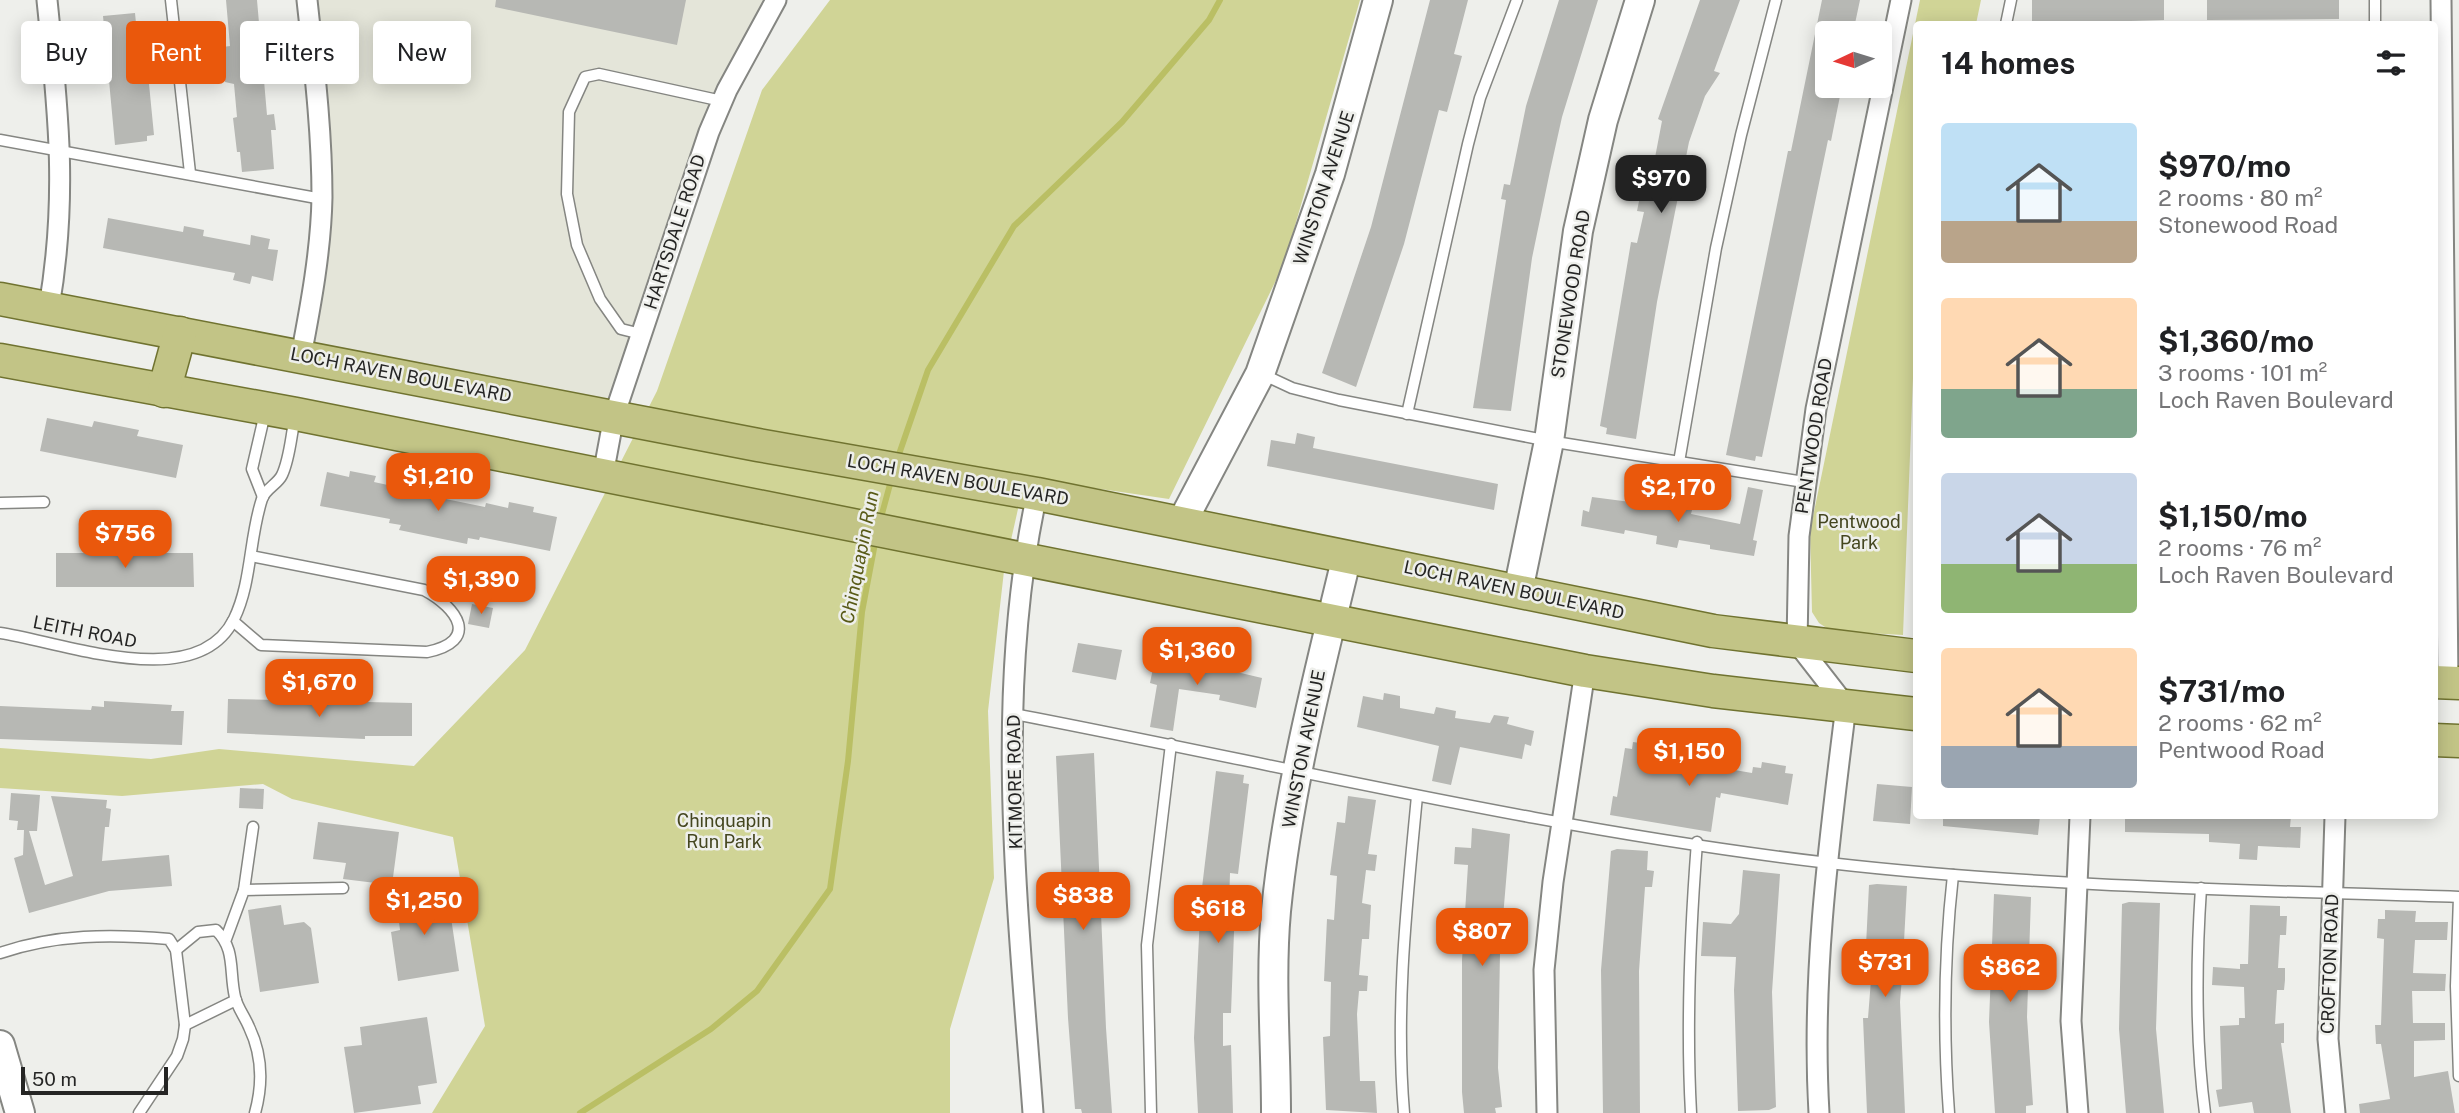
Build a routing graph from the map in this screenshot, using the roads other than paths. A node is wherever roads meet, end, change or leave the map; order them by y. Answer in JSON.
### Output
{"nodes":[{"id":1,"x":47,"y":0,"type":"edge"},
{"id":2,"x":171,"y":0,"type":"edge"},
{"id":3,"x":307,"y":0,"type":"edge"},
{"id":4,"x":776,"y":0,"type":"edge"},
{"id":5,"x":1378,"y":0,"type":"edge"},
{"id":6,"x":1517,"y":0,"type":"edge"},
{"id":7,"x":1640,"y":0,"type":"edge"},
{"id":8,"x":1776,"y":0,"type":"edge"},
{"id":9,"x":1901,"y":0,"type":"edge"},
{"id":10,"x":2011,"y":0,"type":"edge"},
{"id":11,"x":2375,"y":0,"type":"edge"},
{"id":12,"x":2441,"y":0,"type":"edge"},
{"id":13,"x":2007,"y":21,"type":"edge"},
{"id":14,"x":2375,"y":21,"type":"edge"},
{"id":15,"x":722,"y":101,"type":"junction"},
{"id":16,"x":0,"y":140,"type":"edge"},
{"id":17,"x":61,"y":149,"type":"junction"},
{"id":18,"x":190,"y":173,"type":"junction"},
{"id":19,"x":322,"y":199,"type":"junction"},
{"id":20,"x":0,"y":299,"type":"edge"},
{"id":21,"x":49,"y":307,"type":"junction"},
{"id":22,"x":180,"y":332,"type":"junction"},
{"id":23,"x":642,"y":334,"type":"junction"},
{"id":24,"x":301,"y":356,"type":"junction"},
{"id":25,"x":0,"y":360,"type":"edge"},
{"id":26,"x":1260,"y":374,"type":"junction"},
{"id":27,"x":164,"y":391,"type":"junction"},
{"id":28,"x":266,"y":408,"type":"junction"},
{"id":29,"x":296,"y":414,"type":"junction"},
{"id":30,"x":1407,"y":414,"type":"junction"},
{"id":31,"x":614,"y":416,"type":"junction"},
{"id":32,"x":1549,"y":441,"type":"junction"},
{"id":33,"x":1679,"y":462,"type":"junction"},
{"id":34,"x":603,"y":475,"type":"junction"},
{"id":35,"x":1804,"y":482,"type":"junction"},
{"id":36,"x":1037,"y":494,"type":"junction"},
{"id":37,"x":262,"y":497,"type":"junction"},
{"id":38,"x":44,"y":502,"type":"dead end"},
{"id":39,"x":0,"y":503,"type":"edge"},
{"id":40,"x":1182,"y":522,"type":"junction"},
{"id":41,"x":251,"y":556,"type":"junction"},
{"id":42,"x":1347,"y":556,"type":"junction"},
{"id":43,"x":1023,"y":557,"type":"junction"},
{"id":44,"x":1518,"y":591,"type":"junction"},
{"id":45,"x":233,"y":621,"type":"junction"},
{"id":46,"x":1331,"y":622,"type":"junction"},
{"id":47,"x":0,"y":633,"type":"edge"},
{"id":48,"x":1797,"y":643,"type":"junction"},
{"id":49,"x":1913,"y":656,"type":"edge"},
{"id":50,"x":1585,"y":671,"type":"junction"},
{"id":51,"x":2447,"y":683,"type":"edge"},
{"id":52,"x":1846,"y":706,"type":"junction"},
{"id":53,"x":1014,"y":713,"type":"junction"},
{"id":54,"x":1913,"y":714,"type":"edge"},
{"id":55,"x":2438,"y":740,"type":"edge"},
{"id":56,"x":2459,"y":741,"type":"edge"},
{"id":57,"x":1171,"y":744,"type":"junction"},
{"id":58,"x":1296,"y":772,"type":"junction"},
{"id":59,"x":1417,"y":796,"type":"junction"},
{"id":60,"x":2080,"y":819,"type":"edge"},
{"id":61,"x":2335,"y":819,"type":"edge"},
{"id":62,"x":1563,"y":822,"type":"junction"},
{"id":63,"x":253,"y":827,"type":"dead end"},
{"id":64,"x":1697,"y":842,"type":"junction"},
{"id":65,"x":1826,"y":862,"type":"junction"},
{"id":66,"x":1953,"y":875,"type":"junction"},
{"id":67,"x":2077,"y":884,"type":"junction"},
{"id":68,"x":343,"y":888,"type":"dead end"},
{"id":69,"x":2201,"y":888,"type":"junction"},
{"id":70,"x":244,"y":890,"type":"junction"},
{"id":71,"x":2332,"y":893,"type":"junction"},
{"id":72,"x":226,"y":939,"type":"junction"},
{"id":73,"x":176,"y":950,"type":"junction"},
{"id":74,"x":0,"y":953,"type":"edge"},
{"id":75,"x":236,"y":1000,"type":"junction"},
{"id":76,"x":185,"y":1025,"type":"junction"},
{"id":77,"x":0,"y":1045,"type":"edge"},
{"id":78,"x":2459,"y":1076,"type":"edge"},
{"id":79,"x":20,"y":1113,"type":"edge"},
{"id":80,"x":139,"y":1113,"type":"edge"},
{"id":81,"x":255,"y":1113,"type":"edge"},
{"id":82,"x":1033,"y":1113,"type":"edge"},
{"id":83,"x":1151,"y":1113,"type":"edge"},
{"id":84,"x":1276,"y":1113,"type":"edge"},
{"id":85,"x":1404,"y":1113,"type":"edge"},
{"id":86,"x":1547,"y":1113,"type":"edge"},
{"id":87,"x":1691,"y":1113,"type":"edge"},
{"id":88,"x":1819,"y":1113,"type":"edge"},
{"id":89,"x":1949,"y":1113,"type":"edge"},
{"id":90,"x":2078,"y":1113,"type":"edge"},
{"id":91,"x":2205,"y":1113,"type":"edge"},
{"id":92,"x":2335,"y":1113,"type":"edge"}],
"edges":[{"from":1,"to":17,"type":"street"},
{"from":2,"to":18,"type":"lane"},
{"from":3,"to":19,"type":"street"},
{"from":4,"to":15,"type":"street","name":"HARTSDALE ROAD"},
{"from":5,"to":26,"type":"street","name":"WINSTON AVENUE"},
{"from":6,"to":30,"type":"lane"},
{"from":7,"to":32,"type":"street","name":"STONEWOOD ROAD"},
{"from":8,"to":33,"type":"lane"},
{"from":9,"to":35,"type":"street","name":"PENTWOOD ROAD"},
{"from":10,"to":13,"type":"lane"},
{"from":11,"to":14,"type":"lane"},
{"from":12,"to":51,"type":"street"},
{"from":15,"to":23,"type":"street","name":"HARTSDALE ROAD"},
{"from":15,"to":23,"type":"lane"},
{"from":16,"to":17,"type":"lane"},
{"from":17,"to":18,"type":"lane"},
{"from":17,"to":21,"type":"street"},
{"from":18,"to":19,"type":"lane"},
{"from":19,"to":24,"type":"street"},
{"from":20,"to":21,"type":"main road","name":"LOCH RAVEN BOULEVARD"},
{"from":21,"to":22,"type":"main road","name":"LOCH RAVEN BOULEVARD"},
{"from":22,"to":24,"type":"main road","name":"LOCH RAVEN BOULEVARD"},
{"from":22,"to":27,"type":"main road"},
{"from":23,"to":31,"type":"street","name":"HARTSDALE ROAD"},
{"from":24,"to":31,"type":"main road","name":"LOCH RAVEN BOULEVARD"},
{"from":25,"to":27,"type":"main road"},
{"from":26,"to":30,"type":"lane"},
{"from":26,"to":40,"type":"street","name":"WINSTON AVENUE"},
{"from":27,"to":28,"type":"main road"},
{"from":28,"to":29,"type":"main road"},
{"from":28,"to":37,"type":"lane","name":"LEITH ROAD"},
{"from":29,"to":34,"type":"main road"},
{"from":29,"to":37,"type":"lane","name":"LEITH ROAD"},
{"from":30,"to":32,"type":"lane"},
{"from":31,"to":34,"type":"street","name":"HARTSDALE ROAD"},
{"from":31,"to":36,"type":"main road","name":"LOCH RAVEN BOULEVARD"},
{"from":32,"to":33,"type":"lane"},
{"from":32,"to":44,"type":"street","name":"STONEWOOD ROAD"},
{"from":33,"to":35,"type":"lane"},
{"from":34,"to":43,"type":"main road"},
{"from":35,"to":48,"type":"street","name":"PENTWOOD ROAD"},
{"from":36,"to":40,"type":"main road","name":"LOCH RAVEN BOULEVARD"},
{"from":36,"to":43,"type":"street","name":"KITMORE ROAD"},
{"from":37,"to":41,"type":"lane","name":"LEITH ROAD"},
{"from":38,"to":39,"type":"lane"},
{"from":40,"to":42,"type":"main road","name":"LOCH RAVEN BOULEVARD"},
{"from":41,"to":45,"type":"lane","name":"LEITH ROAD"},
{"from":41,"to":45,"type":"lane"},
{"from":42,"to":44,"type":"main road","name":"LOCH RAVEN BOULEVARD"},
{"from":42,"to":46,"type":"street","name":"WINSTON AVENUE"},
{"from":43,"to":46,"type":"main road"},
{"from":43,"to":53,"type":"street","name":"KITMORE ROAD"},
{"from":44,"to":48,"type":"main road","name":"LOCH RAVEN BOULEVARD"},
{"from":45,"to":47,"type":"lane","name":"LEITH ROAD"},
{"from":46,"to":50,"type":"main road"},
{"from":46,"to":58,"type":"street","name":"WINSTON AVENUE"},
{"from":48,"to":49,"type":"main road","name":"LOCH RAVEN BOULEVARD"},
{"from":48,"to":52,"type":"street"},
{"from":50,"to":52,"type":"main road"},
{"from":50,"to":62,"type":"street"},
{"from":52,"to":54,"type":"main road"},
{"from":52,"to":65,"type":"street"},
{"from":53,"to":57,"type":"lane"},
{"from":53,"to":82,"type":"street","name":"KITMORE ROAD"},
{"from":55,"to":56,"type":"main road"},
{"from":57,"to":58,"type":"lane"},
{"from":57,"to":83,"type":"lane"},
{"from":58,"to":59,"type":"lane"},
{"from":58,"to":84,"type":"street","name":"WINSTON AVENUE"},
{"from":59,"to":62,"type":"lane"},
{"from":59,"to":85,"type":"lane"},
{"from":60,"to":67,"type":"street"},
{"from":61,"to":71,"type":"street","name":"CROFTON ROAD"},
{"from":62,"to":64,"type":"lane"},
{"from":62,"to":86,"type":"street"},
{"from":63,"to":70,"type":"lane"},
{"from":64,"to":65,"type":"lane"},
{"from":64,"to":87,"type":"lane"},
{"from":65,"to":66,"type":"lane"},
{"from":65,"to":88,"type":"street"},
{"from":66,"to":67,"type":"lane"},
{"from":66,"to":89,"type":"lane"},
{"from":67,"to":69,"type":"lane"},
{"from":67,"to":90,"type":"street"},
{"from":68,"to":70,"type":"lane"},
{"from":69,"to":71,"type":"lane"},
{"from":69,"to":91,"type":"lane"},
{"from":70,"to":72,"type":"lane"},
{"from":71,"to":78,"type":"lane"},
{"from":71,"to":92,"type":"street","name":"CROFTON ROAD"},
{"from":72,"to":73,"type":"lane"},
{"from":72,"to":75,"type":"lane"},
{"from":73,"to":74,"type":"lane"},
{"from":73,"to":76,"type":"lane"},
{"from":75,"to":76,"type":"lane"},
{"from":75,"to":81,"type":"lane"},
{"from":76,"to":80,"type":"lane"},
{"from":77,"to":79,"type":"street"}]}
